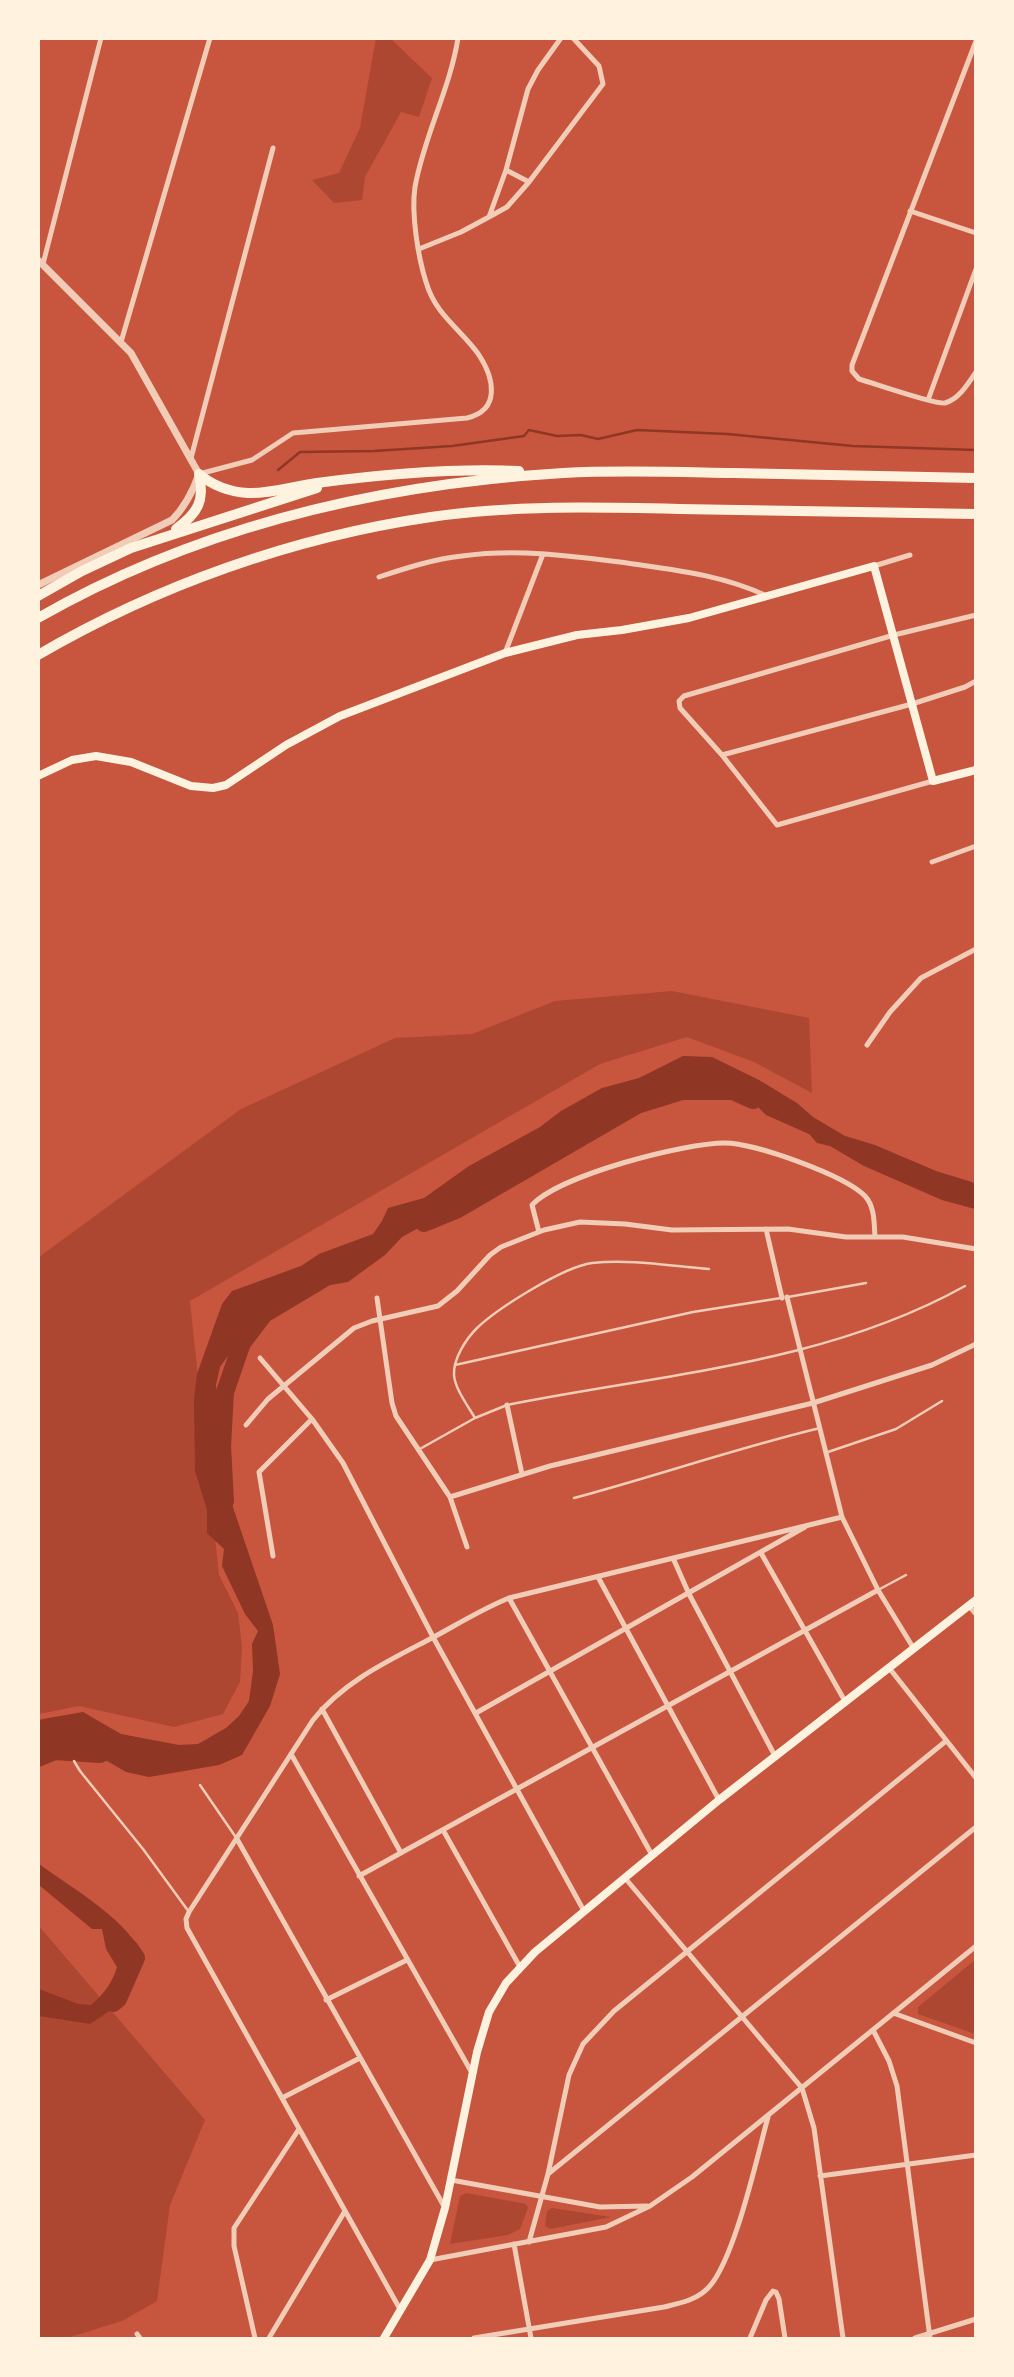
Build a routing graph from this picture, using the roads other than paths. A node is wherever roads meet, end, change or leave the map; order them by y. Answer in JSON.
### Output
{"nodes":[{"id":1,"x":101,"y":38,"type":"edge"},
{"id":2,"x":210,"y":38,"type":"edge"},
{"id":3,"x":458,"y":38,"type":"edge"},
{"id":4,"x":561,"y":38,"type":"edge"},
{"id":5,"x":573,"y":38,"type":"edge"},
{"id":6,"x":975,"y":41,"type":"edge"},
{"id":7,"x":966,"y":65,"type":"junction"},
{"id":8,"x":975,"y":69,"type":"edge"},
{"id":9,"x":273,"y":148,"type":"dead end"},
{"id":10,"x":506,"y":170,"type":"junction"},
{"id":11,"x":529,"y":183,"type":"junction"},
{"id":12,"x":910,"y":211,"type":"junction"},
{"id":13,"x":489,"y":217,"type":"junction"},
{"id":14,"x":975,"y":233,"type":"edge"},
{"id":15,"x":419,"y":249,"type":"junction"},
{"id":16,"x":41,"y":262,"type":"edge"},
{"id":17,"x":975,"y":269,"type":"edge"},
{"id":18,"x":121,"y":342,"type":"junction"},
{"id":19,"x":975,"y":372,"type":"edge"},
{"id":20,"x":928,"y":400,"type":"junction"},
{"id":21,"x":191,"y":458,"type":"junction"},
{"id":22,"x":565,"y":473,"type":"junction"},
{"id":23,"x":199,"y":474,"type":"junction"},
{"id":24,"x":975,"y":478,"type":"edge"},
{"id":25,"x":337,"y":481,"type":"junction"},
{"id":26,"x":975,"y":514,"type":"edge"},
{"id":27,"x":167,"y":535,"type":"junction"},
{"id":28,"x":543,"y":554,"type":"junction"},
{"id":29,"x":910,"y":555,"type":"dead end"},
{"id":30,"x":874,"y":566,"type":"junction"},
{"id":31,"x":379,"y":576,"type":"dead end"},
{"id":32,"x":38,"y":585,"type":"edge"},
{"id":33,"x":38,"y":596,"type":"edge"},
{"id":34,"x":767,"y":596,"type":"junction"},
{"id":35,"x":975,"y":615,"type":"edge"},
{"id":36,"x":38,"y":618,"type":"edge"},
{"id":37,"x":894,"y":635,"type":"junction"},
{"id":38,"x":505,"y":653,"type":"junction"},
{"id":39,"x":38,"y":654,"type":"edge"},
{"id":40,"x":975,"y":681,"type":"edge"},
{"id":41,"x":912,"y":704,"type":"junction"},
{"id":42,"x":722,"y":755,"type":"junction"},
{"id":43,"x":975,"y":769,"type":"edge"},
{"id":44,"x":38,"y":776,"type":"edge"},
{"id":45,"x":933,"y":781,"type":"junction"},
{"id":46,"x":975,"y":845,"type":"edge"},
{"id":47,"x":932,"y":862,"type":"dead end"},
{"id":48,"x":975,"y":949,"type":"edge"},
{"id":49,"x":867,"y":1045,"type":"dead end"},
{"id":50,"x":766,"y":1229,"type":"junction"},
{"id":51,"x":539,"y":1232,"type":"junction"},
{"id":52,"x":875,"y":1237,"type":"junction"},
{"id":53,"x":975,"y":1249,"type":"edge"},
{"id":54,"x":709,"y":1269,"type":"dead end"},
{"id":55,"x":866,"y":1283,"type":"dead end"},
{"id":56,"x":965,"y":1286,"type":"dead end"},
{"id":57,"x":377,"y":1298,"type":"dead end"},
{"id":58,"x":784,"y":1298,"type":"junction"},
{"id":59,"x":380,"y":1320,"type":"junction"},
{"id":60,"x":975,"y":1343,"type":"edge"},
{"id":61,"x":802,"y":1350,"type":"junction"},
{"id":62,"x":260,"y":1358,"type":"dead end"},
{"id":63,"x":455,"y":1365,"type":"junction"},
{"id":64,"x":284,"y":1385,"type":"junction"},
{"id":65,"x":942,"y":1401,"type":"dead end"},
{"id":66,"x":813,"y":1403,"type":"junction"},
{"id":67,"x":507,"y":1405,"type":"junction"},
{"id":68,"x":475,"y":1418,"type":"junction"},
{"id":69,"x":312,"y":1419,"type":"junction"},
{"id":70,"x":246,"y":1425,"type":"dead end"},
{"id":71,"x":820,"y":1428,"type":"junction"},
{"id":72,"x":418,"y":1450,"type":"junction"},
{"id":73,"x":825,"y":1453,"type":"junction"},
{"id":74,"x":522,"y":1474,"type":"junction"},
{"id":75,"x":450,"y":1497,"type":"junction"},
{"id":76,"x":574,"y":1498,"type":"dead end"},
{"id":77,"x":842,"y":1517,"type":"junction"},
{"id":78,"x":810,"y":1524,"type":"junction"},
{"id":79,"x":467,"y":1547,"type":"dead end"},
{"id":80,"x":761,"y":1553,"type":"junction"},
{"id":81,"x":273,"y":1556,"type":"dead end"},
{"id":82,"x":673,"y":1558,"type":"junction"},
{"id":83,"x":906,"y":1574,"type":"dead end"},
{"id":84,"x":598,"y":1577,"type":"junction"},
{"id":85,"x":878,"y":1590,"type":"junction"},
{"id":86,"x":689,"y":1594,"type":"junction"},
{"id":87,"x":509,"y":1598,"type":"junction"},
{"id":88,"x":972,"y":1603,"type":"edge"},
{"id":89,"x":975,"y":1614,"type":"edge"},
{"id":90,"x":625,"y":1629,"type":"junction"},
{"id":91,"x":805,"y":1630,"type":"junction"},
{"id":92,"x":433,"y":1637,"type":"junction"},
{"id":93,"x":914,"y":1649,"type":"junction"},
{"id":94,"x":890,"y":1669,"type":"junction"},
{"id":95,"x":548,"y":1671,"type":"junction"},
{"id":96,"x":729,"y":1672,"type":"junction"},
{"id":97,"x":846,"y":1703,"type":"junction"},
{"id":98,"x":668,"y":1706,"type":"junction"},
{"id":99,"x":322,"y":1709,"type":"junction"},
{"id":100,"x":476,"y":1713,"type":"junction"},
{"id":101,"x":946,"y":1741,"type":"junction"},
{"id":102,"x":592,"y":1748,"type":"junction"},
{"id":103,"x":291,"y":1754,"type":"junction"},
{"id":104,"x":775,"y":1756,"type":"junction"},
{"id":105,"x":74,"y":1761,"type":"dead end"},
{"id":106,"x":975,"y":1778,"type":"edge"},
{"id":107,"x":200,"y":1785,"type":"dead end"},
{"id":108,"x":517,"y":1789,"type":"junction"},
{"id":109,"x":719,"y":1800,"type":"junction"},
{"id":110,"x":975,"y":1827,"type":"edge"},
{"id":111,"x":443,"y":1830,"type":"junction"},
{"id":112,"x":237,"y":1839,"type":"junction"},
{"id":113,"x":401,"y":1853,"type":"junction"},
{"id":114,"x":652,"y":1856,"type":"junction"},
{"id":115,"x":359,"y":1876,"type":"junction"},
{"id":116,"x":625,"y":1878,"type":"junction"},
{"id":117,"x":584,"y":1911,"type":"junction"},
{"id":118,"x":189,"y":1912,"type":"junction"},
{"id":119,"x":975,"y":1947,"type":"edge"},
{"id":120,"x":687,"y":1951,"type":"junction"},
{"id":121,"x":407,"y":1959,"type":"junction"},
{"id":122,"x":520,"y":1966,"type":"junction"},
{"id":123,"x":327,"y":2000,"type":"junction"},
{"id":124,"x":893,"y":2013,"type":"junction"},
{"id":125,"x":743,"y":2018,"type":"junction"},
{"id":126,"x":873,"y":2030,"type":"junction"},
{"id":127,"x":975,"y":2043,"type":"edge"},
{"id":128,"x":360,"y":2058,"type":"junction"},
{"id":129,"x":472,"y":2073,"type":"junction"},
{"id":130,"x":802,"y":2088,"type":"junction"},
{"id":131,"x":282,"y":2098,"type":"junction"},
{"id":132,"x":769,"y":2115,"type":"junction"},
{"id":133,"x":299,"y":2129,"type":"junction"},
{"id":134,"x":975,"y":2155,"type":"edge"},
{"id":135,"x":906,"y":2165,"type":"junction"},
{"id":136,"x":548,"y":2174,"type":"junction"},
{"id":137,"x":820,"y":2176,"type":"junction"},
{"id":138,"x":451,"y":2180,"type":"junction"},
{"id":139,"x":542,"y":2198,"type":"junction"},
{"id":140,"x":650,"y":2206,"type":"junction"},
{"id":141,"x":445,"y":2208,"type":"junction"},
{"id":142,"x":345,"y":2211,"type":"junction"},
{"id":143,"x":529,"y":2242,"type":"junction"},
{"id":144,"x":514,"y":2244,"type":"junction"},
{"id":145,"x":430,"y":2260,"type":"junction"},
{"id":146,"x":401,"y":2311,"type":"junction"},
{"id":147,"x":975,"y":2319,"type":"edge"},
{"id":148,"x":530,"y":2329,"type":"junction"},
{"id":149,"x":929,"y":2336,"type":"edge"},
{"id":150,"x":255,"y":2339,"type":"edge"},
{"id":151,"x":269,"y":2339,"type":"edge"},
{"id":152,"x":384,"y":2339,"type":"edge"},
{"id":153,"x":474,"y":2339,"type":"edge"},
{"id":154,"x":531,"y":2339,"type":"edge"},
{"id":155,"x":750,"y":2339,"type":"edge"},
{"id":156,"x":785,"y":2339,"type":"edge"},
{"id":157,"x":843,"y":2339,"type":"edge"},
{"id":158,"x":915,"y":2339,"type":"edge"}],
"edges":[{"from":1,"to":16,"type":"street"},
{"from":2,"to":18,"type":"street"},
{"from":3,"to":15,"type":"street"},
{"from":4,"to":10,"type":"street"},
{"from":5,"to":11,"type":"street"},
{"from":6,"to":7,"type":"street"},
{"from":7,"to":8,"type":"street"},
{"from":7,"to":12,"type":"street"},
{"from":9,"to":21,"type":"street"},
{"from":10,"to":11,"type":"street"},
{"from":10,"to":13,"type":"street"},
{"from":11,"to":13,"type":"street"},
{"from":12,"to":14,"type":"street"},
{"from":12,"to":20,"type":"street"},
{"from":13,"to":15,"type":"street"},
{"from":15,"to":23,"type":"street"},
{"from":16,"to":18,"type":"street"},
{"from":17,"to":20,"type":"street"},
{"from":18,"to":21,"type":"street"},
{"from":19,"to":20,"type":"street"},
{"from":21,"to":23,"type":"street"},
{"from":22,"to":24,"type":"highway"},
{"from":22,"to":25,"type":"highway"},
{"from":22,"to":36,"type":"highway"},
{"from":23,"to":25,"type":"highway"},
{"from":23,"to":27,"type":"highway"},
{"from":23,"to":32,"type":"street"},
{"from":25,"to":27,"type":"highway"},
{"from":26,"to":39,"type":"highway"},
{"from":27,"to":33,"type":"highway"},
{"from":28,"to":31,"type":"street"},
{"from":28,"to":34,"type":"street"},
{"from":28,"to":38,"type":"street"},
{"from":29,"to":30,"type":"street"},
{"from":30,"to":34,"type":"main road"},
{"from":30,"to":37,"type":"main road"},
{"from":34,"to":38,"type":"main road"},
{"from":35,"to":37,"type":"street"},
{"from":37,"to":41,"type":"main road"},
{"from":37,"to":42,"type":"street"},
{"from":38,"to":44,"type":"main road"},
{"from":40,"to":41,"type":"street"},
{"from":41,"to":42,"type":"street"},
{"from":41,"to":45,"type":"main road"},
{"from":42,"to":45,"type":"street"},
{"from":43,"to":45,"type":"main road"},
{"from":46,"to":47,"type":"street"},
{"from":48,"to":49,"type":"street"},
{"from":50,"to":51,"type":"street"},
{"from":50,"to":52,"type":"street"},
{"from":50,"to":58,"type":"street"},
{"from":51,"to":52,"type":"street"},
{"from":51,"to":59,"type":"street"},
{"from":52,"to":53,"type":"street"},
{"from":54,"to":63,"type":"lane"},
{"from":55,"to":58,"type":"lane"},
{"from":56,"to":61,"type":"lane"},
{"from":57,"to":59,"type":"street"},
{"from":58,"to":61,"type":"street"},
{"from":58,"to":63,"type":"lane"},
{"from":59,"to":64,"type":"street"},
{"from":59,"to":72,"type":"street"},
{"from":60,"to":66,"type":"street"},
{"from":61,"to":66,"type":"street"},
{"from":61,"to":67,"type":"lane"},
{"from":62,"to":64,"type":"street"},
{"from":63,"to":68,"type":"lane"},
{"from":64,"to":69,"type":"street"},
{"from":64,"to":70,"type":"street"},
{"from":65,"to":73,"type":"lane"},
{"from":66,"to":71,"type":"street"},
{"from":66,"to":74,"type":"street"},
{"from":67,"to":68,"type":"lane"},
{"from":67,"to":74,"type":"street"},
{"from":68,"to":72,"type":"lane"},
{"from":69,"to":81,"type":"street"},
{"from":69,"to":92,"type":"street"},
{"from":71,"to":73,"type":"street"},
{"from":71,"to":76,"type":"lane"},
{"from":72,"to":75,"type":"street"},
{"from":73,"to":77,"type":"street"},
{"from":74,"to":75,"type":"street"},
{"from":75,"to":79,"type":"street"},
{"from":77,"to":78,"type":"street"},
{"from":77,"to":85,"type":"street"},
{"from":78,"to":80,"type":"street"},
{"from":78,"to":82,"type":"street"},
{"from":80,"to":86,"type":"street"},
{"from":80,"to":91,"type":"street"},
{"from":82,"to":84,"type":"street"},
{"from":82,"to":86,"type":"street"},
{"from":83,"to":85,"type":"lane"},
{"from":84,"to":87,"type":"street"},
{"from":84,"to":90,"type":"street"},
{"from":85,"to":91,"type":"street"},
{"from":85,"to":93,"type":"street"},
{"from":86,"to":90,"type":"street"},
{"from":86,"to":96,"type":"street"},
{"from":87,"to":92,"type":"street"},
{"from":87,"to":95,"type":"street"},
{"from":88,"to":89,"type":"street"},
{"from":88,"to":93,"type":"main road"},
{"from":90,"to":95,"type":"street"},
{"from":90,"to":98,"type":"street"},
{"from":91,"to":96,"type":"street"},
{"from":91,"to":97,"type":"street"},
{"from":92,"to":99,"type":"street"},
{"from":92,"to":100,"type":"street"},
{"from":93,"to":94,"type":"main road"},
{"from":94,"to":97,"type":"main road"},
{"from":94,"to":101,"type":"street"},
{"from":95,"to":100,"type":"street"},
{"from":95,"to":102,"type":"street"},
{"from":96,"to":98,"type":"street"},
{"from":96,"to":104,"type":"street"},
{"from":97,"to":104,"type":"main road"},
{"from":98,"to":102,"type":"street"},
{"from":98,"to":109,"type":"street"},
{"from":99,"to":103,"type":"street"},
{"from":99,"to":113,"type":"street"},
{"from":100,"to":108,"type":"street"},
{"from":101,"to":106,"type":"street"},
{"from":101,"to":120,"type":"street"},
{"from":102,"to":108,"type":"street"},
{"from":102,"to":114,"type":"street"},
{"from":103,"to":112,"type":"street"},
{"from":103,"to":115,"type":"street"},
{"from":104,"to":109,"type":"main road"},
{"from":105,"to":118,"type":"lane"},
{"from":107,"to":112,"type":"lane"},
{"from":108,"to":111,"type":"street"},
{"from":108,"to":117,"type":"street"},
{"from":109,"to":114,"type":"main road"},
{"from":110,"to":125,"type":"street"},
{"from":111,"to":113,"type":"street"},
{"from":111,"to":122,"type":"street"},
{"from":112,"to":118,"type":"street"},
{"from":112,"to":123,"type":"street"},
{"from":113,"to":115,"type":"street"},
{"from":114,"to":116,"type":"main road"},
{"from":115,"to":121,"type":"street"},
{"from":116,"to":117,"type":"main road"},
{"from":116,"to":120,"type":"street"},
{"from":117,"to":122,"type":"main road"},
{"from":118,"to":131,"type":"street"},
{"from":119,"to":124,"type":"street"},
{"from":120,"to":125,"type":"street"},
{"from":120,"to":136,"type":"street"},
{"from":121,"to":123,"type":"street"},
{"from":121,"to":129,"type":"street"},
{"from":122,"to":129,"type":"main road"},
{"from":123,"to":128,"type":"street"},
{"from":124,"to":126,"type":"street"},
{"from":124,"to":127,"type":"street"},
{"from":125,"to":130,"type":"street"},
{"from":125,"to":136,"type":"street"},
{"from":126,"to":130,"type":"street"},
{"from":126,"to":135,"type":"street"},
{"from":128,"to":131,"type":"street"},
{"from":128,"to":141,"type":"street"},
{"from":129,"to":138,"type":"main road"},
{"from":130,"to":132,"type":"street"},
{"from":130,"to":137,"type":"street"},
{"from":131,"to":133,"type":"street"},
{"from":132,"to":140,"type":"street"},
{"from":132,"to":148,"type":"street"},
{"from":133,"to":142,"type":"street"},
{"from":133,"to":150,"type":"street"},
{"from":134,"to":135,"type":"street"},
{"from":135,"to":137,"type":"street"},
{"from":135,"to":149,"type":"street"},
{"from":136,"to":139,"type":"street"},
{"from":137,"to":157,"type":"street"},
{"from":138,"to":139,"type":"street"},
{"from":138,"to":141,"type":"main road"},
{"from":139,"to":140,"type":"street"},
{"from":139,"to":143,"type":"street"},
{"from":140,"to":143,"type":"street"},
{"from":141,"to":145,"type":"main road"},
{"from":142,"to":146,"type":"street"},
{"from":142,"to":151,"type":"street"},
{"from":143,"to":144,"type":"street"},
{"from":144,"to":145,"type":"street"},
{"from":144,"to":148,"type":"street"},
{"from":145,"to":146,"type":"main road"},
{"from":146,"to":152,"type":"main road"},
{"from":147,"to":149,"type":"street"},
{"from":148,"to":153,"type":"street"},
{"from":148,"to":154,"type":"street"},
{"from":149,"to":158,"type":"street"},
{"from":155,"to":156,"type":"street"}]}
